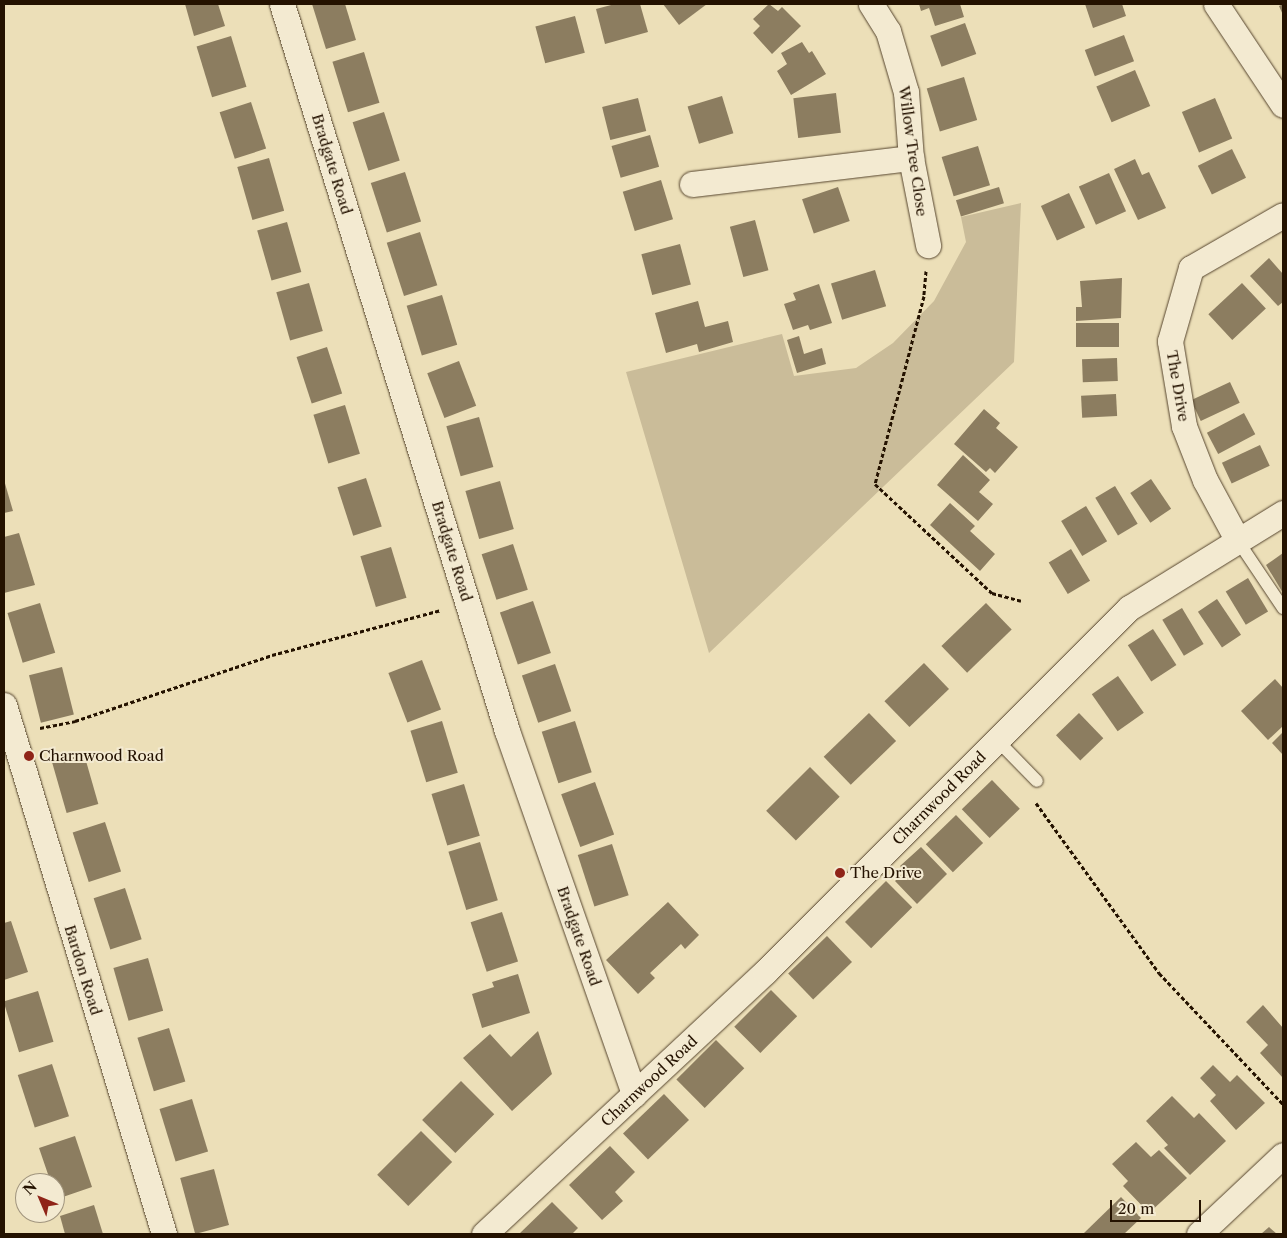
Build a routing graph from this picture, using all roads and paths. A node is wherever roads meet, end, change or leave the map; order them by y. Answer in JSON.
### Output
{"nodes":[{"id":1,"x":282,"y":4,"type":"edge"},
{"id":2,"x":871,"y":4,"type":"edge"},
{"id":3,"x":1216,"y":4,"type":"edge"},
{"id":4,"x":1283,"y":105,"type":"edge"},
{"id":5,"x":911,"y":158,"type":"junction"},
{"id":6,"x":692,"y":184,"type":"dead end"},
{"id":7,"x":1283,"y":215,"type":"edge"},
{"id":8,"x":928,"y":245,"type":"joint"},
{"id":9,"x":1283,"y":513,"type":"edge"},
{"id":10,"x":1238,"y":541,"type":"junction"},
{"id":11,"x":1021,"y":601,"type":"dead end"},
{"id":12,"x":468,"y":603,"type":"junction"},
{"id":13,"x":1283,"y":608,"type":"edge"},
{"id":14,"x":4,"y":705,"type":"edge"},
{"id":15,"x":12,"y":733,"type":"junction"},
{"id":16,"x":997,"y":740,"type":"junction"},
{"id":17,"x":1037,"y":781,"type":"joint"},
{"id":18,"x":634,"y":1094,"type":"junction"},
{"id":19,"x":1283,"y":1104,"type":"edge"},
{"id":20,"x":1283,"y":1155,"type":"edge"},
{"id":21,"x":164,"y":1234,"type":"edge"},
{"id":22,"x":484,"y":1234,"type":"edge"},
{"id":23,"x":1199,"y":1234,"type":"edge"}],
"edges":[{"from":1,"to":12,"type":"street","name":"Bradgate Road"},
{"from":2,"to":5,"type":"street","name":"Willow Tree Close"},
{"from":3,"to":4,"type":"street"},
{"from":5,"to":6,"type":"street"},
{"from":5,"to":8,"type":"street","name":"Willow Tree Close"},
{"from":7,"to":10,"type":"street","name":"The Drive"},
{"from":8,"to":11,"type":"path"},
{"from":9,"to":10,"type":"street","name":"Charnwood Road"},
{"from":10,"to":13,"type":"lane"},
{"from":10,"to":16,"type":"street","name":"Charnwood Road"},
{"from":12,"to":15,"type":"path"},
{"from":12,"to":18,"type":"street","name":"Bradgate Road"},
{"from":14,"to":15,"type":"street","name":"Bardon Road"},
{"from":15,"to":21,"type":"street","name":"Bardon Road"},
{"from":16,"to":17,"type":"lane"},
{"from":16,"to":18,"type":"street","name":"Charnwood Road"},
{"from":17,"to":19,"type":"path"},
{"from":18,"to":22,"type":"street","name":"Charnwood Road"},
{"from":20,"to":23,"type":"street"}]}
